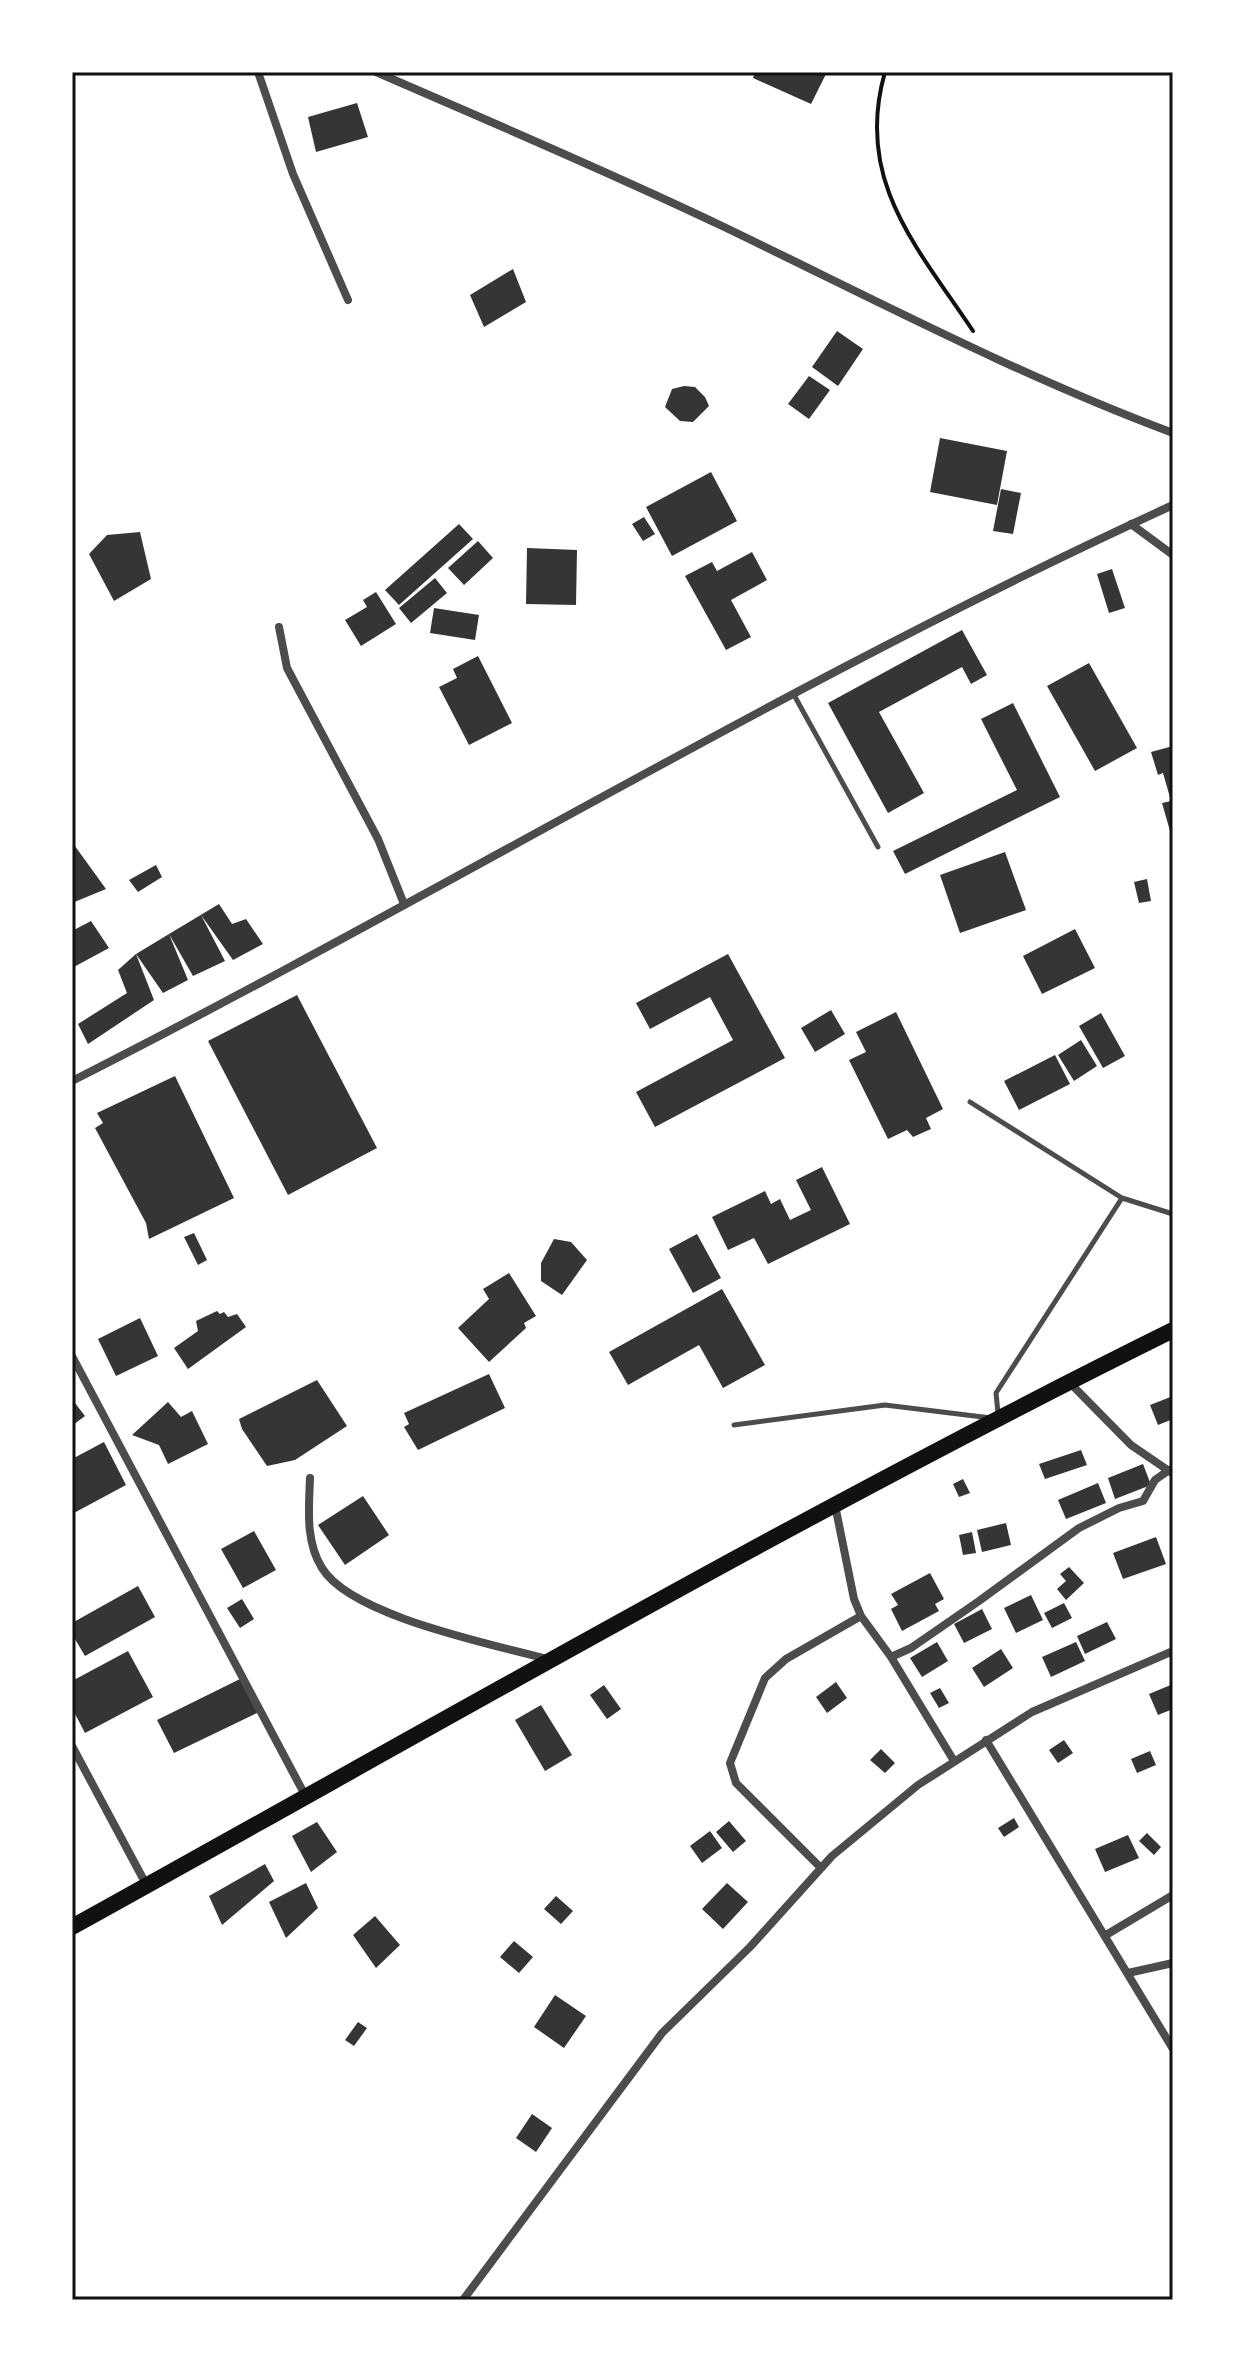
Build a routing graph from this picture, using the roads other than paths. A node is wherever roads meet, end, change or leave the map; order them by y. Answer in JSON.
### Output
{"nodes":[{"id":1,"x":258,"y":72,"type":"edge"},
{"id":2,"x":376,"y":72,"type":"edge"},
{"id":3,"x":348,"y":300,"type":"dead end"},
{"id":4,"x":1173,"y":433,"type":"edge"},
{"id":5,"x":1173,"y":505,"type":"edge"},
{"id":6,"x":1131,"y":524,"type":"junction"},
{"id":7,"x":1173,"y":555,"type":"edge"},
{"id":8,"x":279,"y":627,"type":"dead end"},
{"id":9,"x":794,"y":695,"type":"junction"},
{"id":10,"x":878,"y":847,"type":"dead end"},
{"id":11,"x":404,"y":904,"type":"junction"},
{"id":12,"x":72,"y":1081,"type":"edge"},
{"id":13,"x":970,"y":1102,"type":"dead end"},
{"id":14,"x":1122,"y":1198,"type":"junction"},
{"id":15,"x":1173,"y":1214,"type":"edge"},
{"id":16,"x":1173,"y":1330,"type":"edge"},
{"id":17,"x":72,"y":1356,"type":"edge"},
{"id":18,"x":1069,"y":1381,"type":"junction"},
{"id":19,"x":999,"y":1419,"type":"junction"},
{"id":20,"x":734,"y":1425,"type":"dead end"},
{"id":21,"x":1171,"y":1472,"type":"edge"},
{"id":22,"x":310,"y":1478,"type":"dead end"},
{"id":23,"x":835,"y":1505,"type":"junction"},
{"id":24,"x":861,"y":1616,"type":"junction"},
{"id":25,"x":1173,"y":1651,"type":"edge"},
{"id":26,"x":891,"y":1657,"type":"junction"},
{"id":27,"x":548,"y":1660,"type":"junction"},
{"id":28,"x":986,"y":1740,"type":"junction"},
{"id":29,"x":72,"y":1746,"type":"edge"},
{"id":30,"x":954,"y":1761,"type":"junction"},
{"id":31,"x":306,"y":1797,"type":"junction"},
{"id":32,"x":821,"y":1868,"type":"junction"},
{"id":33,"x":147,"y":1886,"type":"junction"},
{"id":34,"x":1173,"y":1895,"type":"edge"},
{"id":35,"x":72,"y":1927,"type":"edge"},
{"id":36,"x":1106,"y":1935,"type":"junction"},
{"id":37,"x":1173,"y":1963,"type":"edge"},
{"id":38,"x":1128,"y":1973,"type":"junction"},
{"id":39,"x":1173,"y":2049,"type":"edge"},
{"id":40,"x":463,"y":2300,"type":"edge"}],
"edges":[{"from":1,"to":3,"type":"street"},
{"from":2,"to":4,"type":"street"},
{"from":5,"to":6,"type":"street"},
{"from":6,"to":7,"type":"street"},
{"from":6,"to":9,"type":"street"},
{"from":8,"to":11,"type":"street"},
{"from":9,"to":10,"type":"lane"},
{"from":9,"to":11,"type":"street"},
{"from":11,"to":12,"type":"street"},
{"from":13,"to":14,"type":"lane"},
{"from":14,"to":15,"type":"lane"},
{"from":14,"to":19,"type":"lane"},
{"from":16,"to":18,"type":"highway"},
{"from":17,"to":31,"type":"street"},
{"from":18,"to":19,"type":"highway"},
{"from":18,"to":21,"type":"street"},
{"from":19,"to":20,"type":"lane"},
{"from":19,"to":23,"type":"highway"},
{"from":21,"to":26,"type":"street"},
{"from":22,"to":27,"type":"street"},
{"from":23,"to":24,"type":"street"},
{"from":23,"to":27,"type":"highway"},
{"from":24,"to":26,"type":"street"},
{"from":24,"to":32,"type":"street"},
{"from":25,"to":28,"type":"street"},
{"from":26,"to":30,"type":"street"},
{"from":27,"to":31,"type":"highway"},
{"from":28,"to":30,"type":"street"},
{"from":28,"to":36,"type":"street"},
{"from":29,"to":33,"type":"street"},
{"from":30,"to":32,"type":"street"},
{"from":31,"to":33,"type":"highway"},
{"from":32,"to":40,"type":"street"},
{"from":33,"to":35,"type":"highway"},
{"from":34,"to":36,"type":"street"},
{"from":36,"to":38,"type":"street"},
{"from":37,"to":38,"type":"street"},
{"from":38,"to":39,"type":"street"}]}
